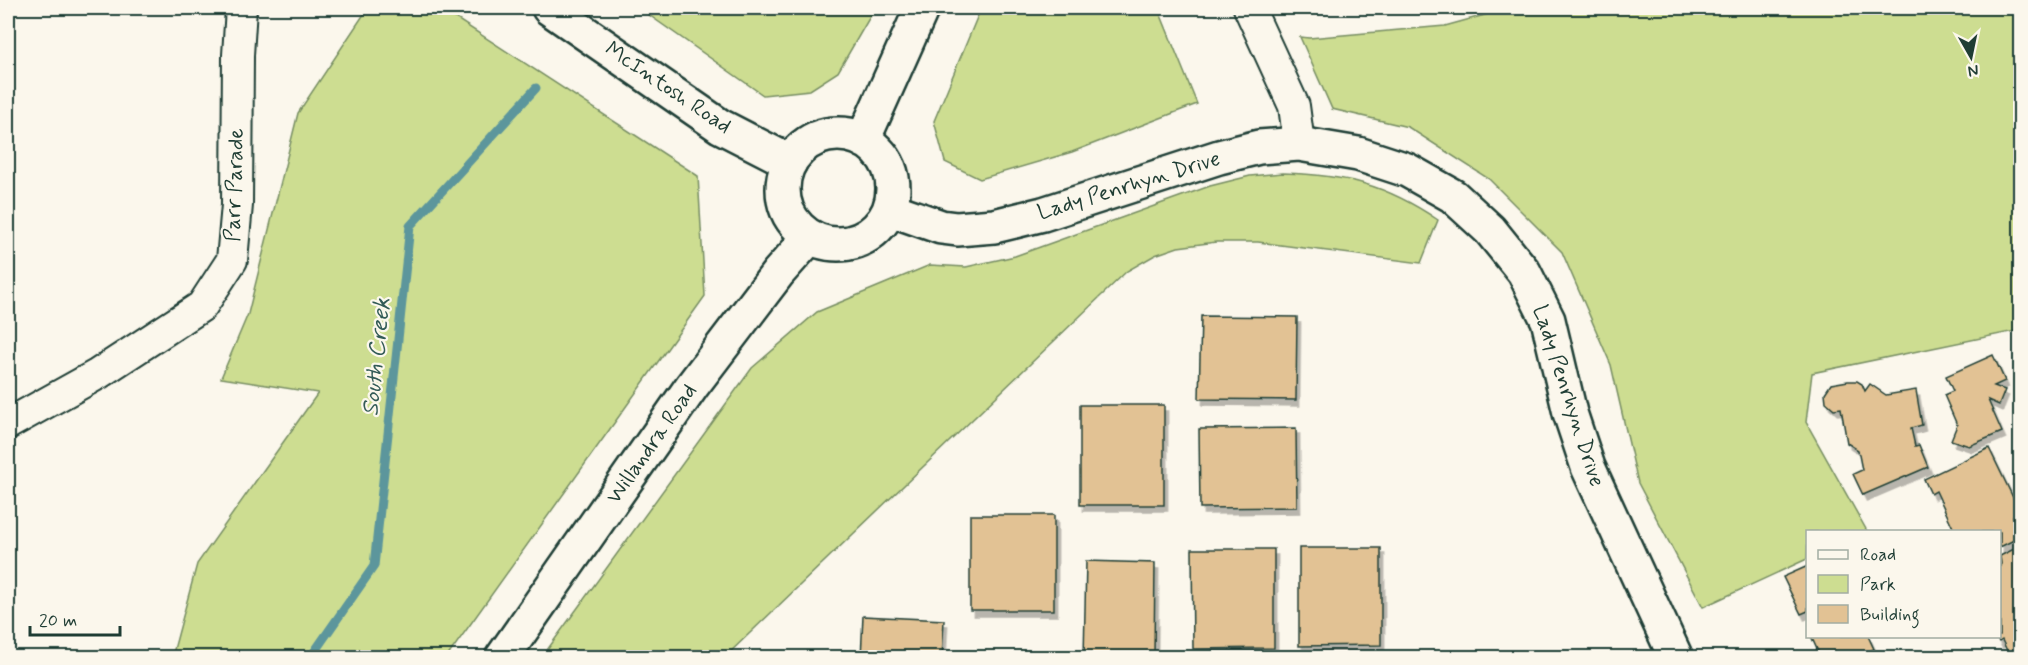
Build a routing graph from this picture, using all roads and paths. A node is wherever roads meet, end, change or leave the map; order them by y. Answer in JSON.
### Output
{"nodes":[{"id":1,"x":241,"y":8,"type":"edge"},
{"id":2,"x":549,"y":8,"type":"edge"},
{"id":3,"x":922,"y":8,"type":"edge"},
{"id":4,"x":1249,"y":8,"type":"edge"},
{"id":5,"x":863,"y":140,"type":"junction"},
{"id":6,"x":1299,"y":144,"type":"junction"},
{"id":7,"x":790,"y":162,"type":"junction"},
{"id":8,"x":890,"y":209,"type":"junction"},
{"id":9,"x":810,"y":237,"type":"junction"},
{"id":10,"x":8,"y":424,"type":"edge"},
{"id":11,"x":502,"y":657,"type":"edge"},
{"id":12,"x":1676,"y":657,"type":"edge"}],
"edges":[{"from":1,"to":10,"type":"street","name":"Parr Parade"},
{"from":2,"to":7,"type":"street","name":"McIntosh Road"},
{"from":3,"to":5,"type":"street"},
{"from":4,"to":6,"type":"street"},
{"from":5,"to":7,"type":"street"},
{"from":5,"to":8,"type":"street"},
{"from":6,"to":8,"type":"street","name":"Lady Penrhyn Drive"},
{"from":6,"to":12,"type":"street","name":"Lady Penrhyn Drive"},
{"from":7,"to":9,"type":"street"},
{"from":8,"to":9,"type":"street"},
{"from":9,"to":11,"type":"street","name":"Willandra Road"}]}
